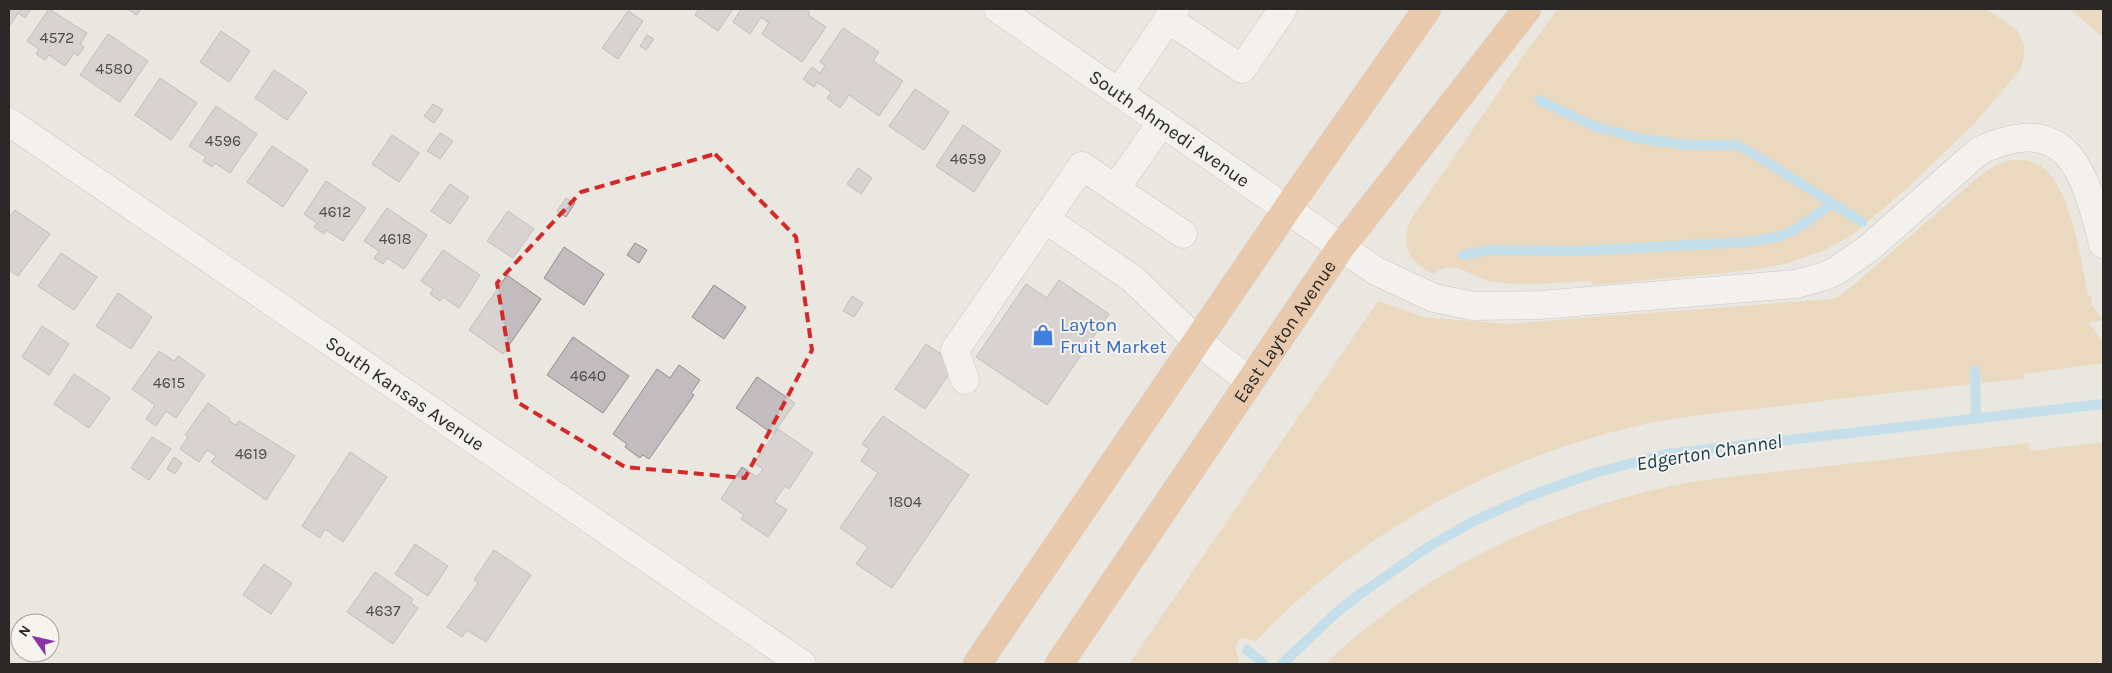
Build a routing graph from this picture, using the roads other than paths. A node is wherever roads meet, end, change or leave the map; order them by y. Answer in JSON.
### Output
{"nodes":[{"id":1,"x":998,"y":9,"type":"edge"},
{"id":2,"x":1283,"y":9,"type":"edge"},
{"id":3,"x":1427,"y":9,"type":"edge"},
{"id":4,"x":1527,"y":9,"type":"edge"},
{"id":5,"x":1171,"y":14,"type":"edge"},
{"id":6,"x":1119,"y":92,"type":"junction"},
{"id":7,"x":9,"y":122,"type":"edge"},
{"id":8,"x":1162,"y":122,"type":"junction"},
{"id":9,"x":1116,"y":188,"type":"junction"},
{"id":10,"x":1287,"y":209,"type":"junction"},
{"id":11,"x":1045,"y":219,"type":"junction"},
{"id":12,"x":1183,"y":234,"type":"dead end"},
{"id":13,"x":2103,"y":244,"type":"edge"},
{"id":14,"x":1341,"y":247,"type":"junction"},
{"id":15,"x":1197,"y":342,"type":"junction"},
{"id":16,"x":965,"y":380,"type":"dead end"},
{"id":17,"x":1250,"y":381,"type":"junction"},
{"id":18,"x":802,"y":664,"type":"edge"},
{"id":19,"x":977,"y":664,"type":"edge"},
{"id":20,"x":1059,"y":664,"type":"edge"}],
"edges":[{"from":1,"to":6,"type":"street","name":"South Ahmedi Avenue"},
{"from":2,"to":5,"type":"street"},
{"from":3,"to":10,"type":"main road"},
{"from":4,"to":14,"type":"main road","name":"East Layton Avenue"},
{"from":5,"to":6,"type":"street"},
{"from":6,"to":8,"type":"street","name":"South Ahmedi Avenue"},
{"from":7,"to":18,"type":"street","name":"South Kansas Avenue"},
{"from":8,"to":9,"type":"street"},
{"from":8,"to":10,"type":"street","name":"South Ahmedi Avenue"},
{"from":9,"to":11,"type":"street"},
{"from":9,"to":12,"type":"street"},
{"from":10,"to":14,"type":"street","name":"South Ahmedi Avenue"},
{"from":10,"to":15,"type":"main road"},
{"from":11,"to":15,"type":"street"},
{"from":11,"to":16,"type":"street"},
{"from":13,"to":14,"type":"street","name":"South Ahmedi Avenue"},
{"from":14,"to":17,"type":"main road","name":"East Layton Avenue"},
{"from":15,"to":17,"type":"street"},
{"from":15,"to":19,"type":"main road"},
{"from":17,"to":20,"type":"main road","name":"East Layton Avenue"}]}
